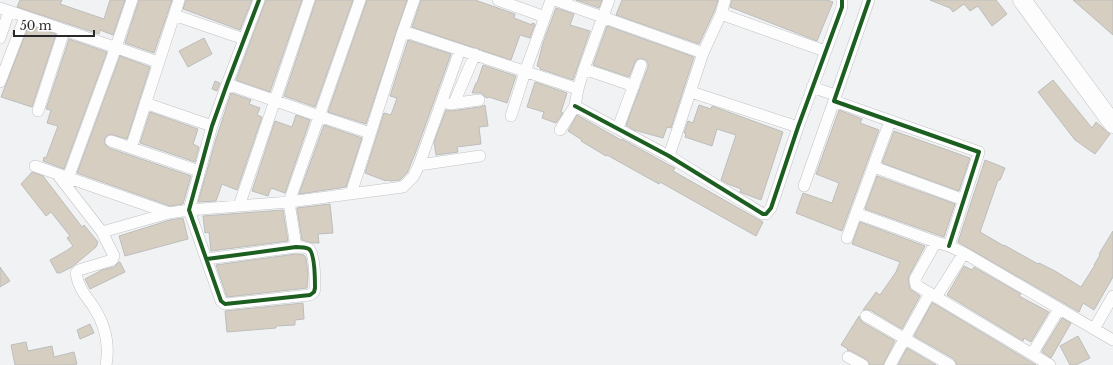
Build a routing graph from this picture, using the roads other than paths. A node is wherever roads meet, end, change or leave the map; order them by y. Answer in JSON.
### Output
{"nodes":[{"id":1,"x":132,"y":0,"type":"edge"},
{"id":2,"x":179,"y":0,"type":"edge"},
{"id":3,"x":259,"y":0,"type":"edge"},
{"id":4,"x":309,"y":0,"type":"edge"},
{"id":5,"x":360,"y":0,"type":"edge"},
{"id":6,"x":414,"y":0,"type":"edge"},
{"id":7,"x":498,"y":0,"type":"edge"},
{"id":8,"x":551,"y":0,"type":"edge"},
{"id":9,"x":555,"y":0,"type":"edge"},
{"id":10,"x":609,"y":0,"type":"edge"},
{"id":11,"x":725,"y":0,"type":"edge"},
{"id":12,"x":842,"y":0,"type":"edge"},
{"id":13,"x":869,"y":0,"type":"edge"},
{"id":14,"x":1022,"y":0,"type":"edge"},
{"id":15,"x":4,"y":10,"type":"edge"},
{"id":16,"x":721,"y":14,"type":"junction"},
{"id":17,"x":174,"y":15,"type":"junction"},
{"id":18,"x":546,"y":16,"type":"junction"},
{"id":19,"x":25,"y":17,"type":"junction"},
{"id":20,"x":604,"y":18,"type":"junction"},
{"id":21,"x":64,"y":31,"type":"junction"},
{"id":22,"x":403,"y":31,"type":"junction"},
{"id":23,"x":0,"y":38,"type":"edge"},
{"id":24,"x":244,"y":39,"type":"junction"},
{"id":25,"x":116,"y":47,"type":"junction"},
{"id":26,"x":460,"y":50,"type":"junction"},
{"id":27,"x":825,"y":51,"type":"junction"},
{"id":28,"x":703,"y":53,"type":"junction"},
{"id":29,"x":475,"y":54,"type":"junction"},
{"id":30,"x":158,"y":62,"type":"junction"},
{"id":31,"x":642,"y":65,"type":"dead end"},
{"id":32,"x":584,"y":69,"type":"junction"},
{"id":33,"x":526,"y":72,"type":"junction"},
{"id":34,"x":0,"y":82,"type":"edge"},
{"id":35,"x":227,"y":84,"type":"junction"},
{"id":36,"x":634,"y":86,"type":"junction"},
{"id":37,"x":812,"y":87,"type":"junction"},
{"id":38,"x":578,"y":89,"type":"junction"},
{"id":39,"x":691,"y":92,"type":"junction"},
{"id":40,"x":834,"y":98,"type":"junction"},
{"id":41,"x":479,"y":100,"type":"dead end"},
{"id":42,"x":274,"y":101,"type":"junction"},
{"id":43,"x":454,"y":103,"type":"junction"},
{"id":44,"x":145,"y":104,"type":"junction"},
{"id":45,"x":440,"y":106,"type":"junction"},
{"id":46,"x":575,"y":106,"type":"junction"},
{"id":47,"x":38,"y":111,"type":"dead end"},
{"id":48,"x":319,"y":116,"type":"junction"},
{"id":49,"x":511,"y":116,"type":"dead end"},
{"id":50,"x":890,"y":121,"type":"junction"},
{"id":51,"x":1113,"y":124,"type":"edge"},
{"id":52,"x":212,"y":126,"type":"junction"},
{"id":53,"x":798,"y":127,"type":"junction"},
{"id":54,"x":618,"y":128,"type":"junction"},
{"id":55,"x":560,"y":130,"type":"dead end"},
{"id":56,"x":370,"y":133,"type":"junction"},
{"id":57,"x":111,"y":141,"type":"dead end"},
{"id":58,"x":131,"y":148,"type":"junction"},
{"id":59,"x":480,"y":156,"type":"dead end"},
{"id":60,"x":669,"y":156,"type":"junction"},
{"id":61,"x":419,"y":164,"type":"junction"},
{"id":62,"x":35,"y":166,"type":"dead end"},
{"id":63,"x":874,"y":167,"type":"junction"},
{"id":64,"x":199,"y":171,"type":"junction"},
{"id":65,"x":58,"y":174,"type":"junction"},
{"id":66,"x":68,"y":178,"type":"junction"},
{"id":67,"x":804,"y":186,"type":"dead end"},
{"id":68,"x":351,"y":194,"type":"junction"},
{"id":69,"x":964,"y":200,"type":"junction"},
{"id":70,"x":289,"y":202,"type":"junction"},
{"id":71,"x":239,"y":206,"type":"junction"},
{"id":72,"x":189,"y":210,"type":"junction"},
{"id":73,"x":169,"y":213,"type":"junction"},
{"id":74,"x":861,"y":215,"type":"dead end"},
{"id":75,"x":102,"y":232,"type":"junction"},
{"id":76,"x":847,"y":238,"type":"dead end"},
{"id":77,"x":936,"y":242,"type":"junction"},
{"id":78,"x":949,"y":246,"type":"junction"},
{"id":79,"x":296,"y":247,"type":"junction"},
{"id":80,"x":964,"y":253,"type":"junction"},
{"id":81,"x":207,"y":259,"type":"junction"},
{"id":82,"x":933,"y":295,"type":"junction"},
{"id":83,"x":1113,"y":296,"type":"edge"},
{"id":84,"x":1060,"y":309,"type":"junction"},
{"id":85,"x":866,"y":316,"type":"dead end"},
{"id":86,"x":1094,"y":329,"type":"junction"},
{"id":87,"x":905,"y":338,"type":"junction"},
{"id":88,"x":1113,"y":340,"type":"edge"},
{"id":89,"x":1032,"y":354,"type":"junction"},
{"id":90,"x":848,"y":357,"type":"dead end"},
{"id":91,"x":106,"y":365,"type":"edge"},
{"id":92,"x":863,"y":365,"type":"edge"},
{"id":93,"x":890,"y":365,"type":"edge"},
{"id":94,"x":950,"y":365,"type":"edge"},
{"id":95,"x":1050,"y":365,"type":"edge"}],
"edges":[{"from":1,"to":25,"type":"street"},
{"from":2,"to":17,"type":"street"},
{"from":3,"to":24,"type":"street"},
{"from":4,"to":42,"type":"street"},
{"from":5,"to":48,"type":"street"},
{"from":6,"to":22,"type":"street"},
{"from":7,"to":18,"type":"street"},
{"from":8,"to":18,"type":"street"},
{"from":9,"to":20,"type":"street"},
{"from":10,"to":20,"type":"street"},
{"from":11,"to":16,"type":"street"},
{"from":12,"to":27,"type":"street"},
{"from":13,"to":40,"type":"street"},
{"from":14,"to":51,"type":"main road"},
{"from":15,"to":19,"type":"street"},
{"from":15,"to":23,"type":"street"},
{"from":16,"to":27,"type":"street"},
{"from":16,"to":28,"type":"street"},
{"from":17,"to":24,"type":"street"},
{"from":17,"to":30,"type":"street"},
{"from":18,"to":33,"type":"street"},
{"from":19,"to":21,"type":"street"},
{"from":19,"to":34,"type":"street"},
{"from":20,"to":28,"type":"street"},
{"from":20,"to":32,"type":"street"},
{"from":21,"to":25,"type":"street"},
{"from":21,"to":47,"type":"street"},
{"from":22,"to":26,"type":"street"},
{"from":22,"to":56,"type":"street"},
{"from":24,"to":35,"type":"street"},
{"from":25,"to":30,"type":"street"},
{"from":25,"to":66,"type":"street"},
{"from":26,"to":29,"type":"street"},
{"from":26,"to":45,"type":"street"},
{"from":27,"to":37,"type":"street"},
{"from":28,"to":39,"type":"street"},
{"from":29,"to":33,"type":"street"},
{"from":29,"to":43,"type":"street"},
{"from":30,"to":44,"type":"street"},
{"from":31,"to":36,"type":"street"},
{"from":32,"to":36,"type":"street"},
{"from":32,"to":38,"type":"street"},
{"from":33,"to":38,"type":"street"},
{"from":33,"to":49,"type":"street"},
{"from":35,"to":42,"type":"street"},
{"from":35,"to":52,"type":"street"},
{"from":36,"to":54,"type":"street"},
{"from":37,"to":40,"type":"street"},
{"from":37,"to":53,"type":"street"},
{"from":38,"to":46,"type":"street"},
{"from":39,"to":53,"type":"street"},
{"from":39,"to":60,"type":"street"},
{"from":40,"to":50,"type":"street"},
{"from":40,"to":67,"type":"street"},
{"from":41,"to":43,"type":"street"},
{"from":42,"to":48,"type":"street"},
{"from":42,"to":71,"type":"street"},
{"from":43,"to":45,"type":"street"},
{"from":44,"to":52,"type":"street"},
{"from":44,"to":58,"type":"street"},
{"from":45,"to":61,"type":"street"},
{"from":46,"to":54,"type":"street"},
{"from":46,"to":55,"type":"street"},
{"from":48,"to":56,"type":"street"},
{"from":48,"to":70,"type":"street"},
{"from":50,"to":63,"type":"street"},
{"from":50,"to":69,"type":"street"},
{"from":52,"to":64,"type":"street"},
{"from":53,"to":60,"type":"street"},
{"from":54,"to":60,"type":"street"},
{"from":56,"to":68,"type":"street"},
{"from":57,"to":58,"type":"street"},
{"from":58,"to":64,"type":"street"},
{"from":59,"to":61,"type":"street"},
{"from":61,"to":68,"type":"street"},
{"from":62,"to":65,"type":"street"},
{"from":63,"to":69,"type":"street"},
{"from":63,"to":76,"type":"street"},
{"from":64,"to":72,"type":"street"},
{"from":65,"to":66,"type":"street"},
{"from":65,"to":75,"type":"street"},
{"from":66,"to":73,"type":"street"},
{"from":68,"to":70,"type":"street"},
{"from":69,"to":78,"type":"street"},
{"from":70,"to":71,"type":"street"},
{"from":70,"to":79,"type":"street"},
{"from":71,"to":72,"type":"street"},
{"from":72,"to":73,"type":"street"},
{"from":72,"to":81,"type":"street"},
{"from":73,"to":75,"type":"street"},
{"from":74,"to":77,"type":"street"},
{"from":75,"to":91,"type":"street"},
{"from":77,"to":78,"type":"street"},
{"from":77,"to":82,"type":"street"},
{"from":78,"to":80,"type":"street"},
{"from":79,"to":81,"type":"street"},
{"from":79,"to":81,"type":"street"},
{"from":80,"to":82,"type":"street"},
{"from":80,"to":84,"type":"street"},
{"from":82,"to":87,"type":"street"},
{"from":82,"to":89,"type":"street"},
{"from":83,"to":86,"type":"street"},
{"from":84,"to":86,"type":"street"},
{"from":84,"to":89,"type":"street"},
{"from":85,"to":87,"type":"street"},
{"from":86,"to":88,"type":"street"},
{"from":87,"to":93,"type":"street"},
{"from":87,"to":94,"type":"street"},
{"from":89,"to":95,"type":"street"},
{"from":90,"to":92,"type":"street"}]}
